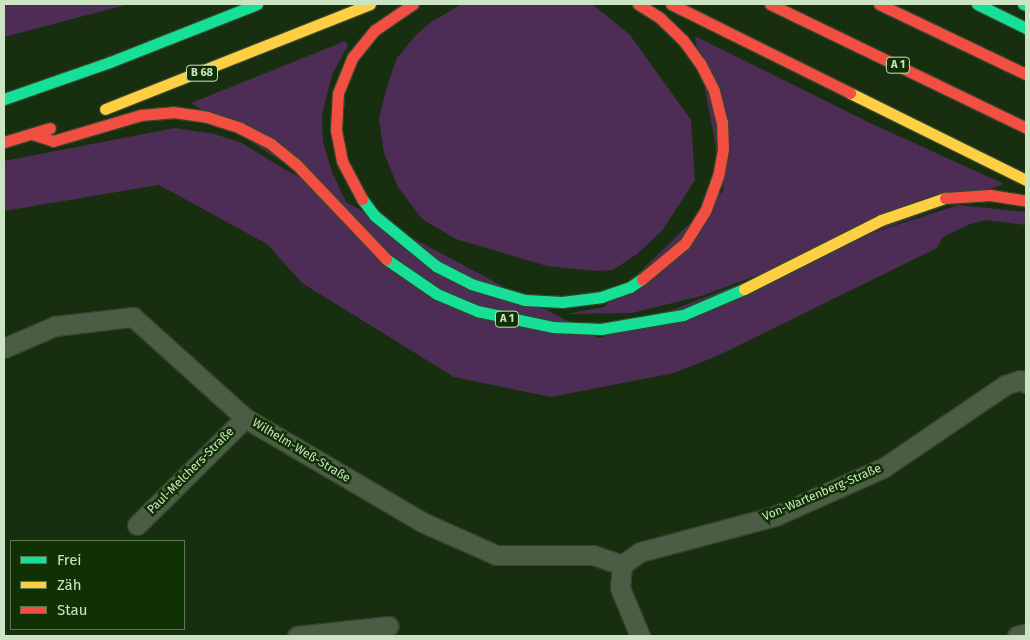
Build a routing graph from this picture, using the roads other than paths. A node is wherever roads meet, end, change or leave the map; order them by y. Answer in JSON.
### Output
{"nodes":[{"id":1,"x":257,"y":4,"type":"edge"},
{"id":2,"x":370,"y":4,"type":"edge"},
{"id":3,"x":413,"y":4,"type":"edge"},
{"id":4,"x":638,"y":4,"type":"edge"},
{"id":5,"x":671,"y":4,"type":"edge"},
{"id":6,"x":770,"y":4,"type":"edge"},
{"id":7,"x":880,"y":4,"type":"edge"},
{"id":8,"x":976,"y":4,"type":"edge"},
{"id":9,"x":1026,"y":28,"type":"edge"},
{"id":10,"x":1026,"y":74,"type":"edge"},
{"id":11,"x":6,"y":85,"type":"dead end"},
{"id":12,"x":36,"y":89,"type":"junction"},
{"id":13,"x":4,"y":99,"type":"edge"},
{"id":14,"x":97,"y":112,"type":"dead end"},
{"id":15,"x":60,"y":125,"type":"dead end"},
{"id":16,"x":1026,"y":128,"type":"edge"},
{"id":17,"x":32,"y":134,"type":"junction"},
{"id":18,"x":4,"y":142,"type":"edge"},
{"id":19,"x":1026,"y":180,"type":"edge"},
{"id":20,"x":1026,"y":201,"type":"edge"},
{"id":21,"x":4,"y":348,"type":"edge"},
{"id":22,"x":1023,"y":382,"type":"edge"},
{"id":23,"x":245,"y":418,"type":"junction"},
{"id":24,"x":137,"y":525,"type":"dead end"},
{"id":25,"x":622,"y":565,"type":"junction"},
{"id":26,"x":388,"y":626,"type":"dead end"},
{"id":27,"x":1026,"y":633,"type":"edge"},
{"id":28,"x":297,"y":636,"type":"edge"},
{"id":29,"x":640,"y":636,"type":"edge"},
{"id":30,"x":1017,"y":636,"type":"edge"}],
"edges":[{"from":1,"to":12,"type":"highway"},
{"from":2,"to":14,"type":"highway","number":"B 68"},
{"from":3,"to":4,"type":"highway"},
{"from":5,"to":19,"type":"highway"},
{"from":6,"to":16,"type":"highway","number":"A 1"},
{"from":7,"to":10,"type":"highway"},
{"from":8,"to":9,"type":"highway"},
{"from":11,"to":12,"type":"highway"},
{"from":12,"to":13,"type":"highway"},
{"from":15,"to":17,"type":"highway"},
{"from":17,"to":18,"type":"highway"},
{"from":17,"to":20,"type":"highway","number":"A 1"},
{"from":21,"to":23,"type":"street","name":"Wilhelm-Weß-Straße"},
{"from":22,"to":25,"type":"street","name":"Von-Wartenberg-Straße"},
{"from":23,"to":24,"type":"street","name":"Paul-Melchers-Straße"},
{"from":23,"to":25,"type":"street","name":"Wilhelm-Weß-Straße"},
{"from":25,"to":29,"type":"street"},
{"from":26,"to":28,"type":"street"},
{"from":27,"to":30,"type":"street"}]}
